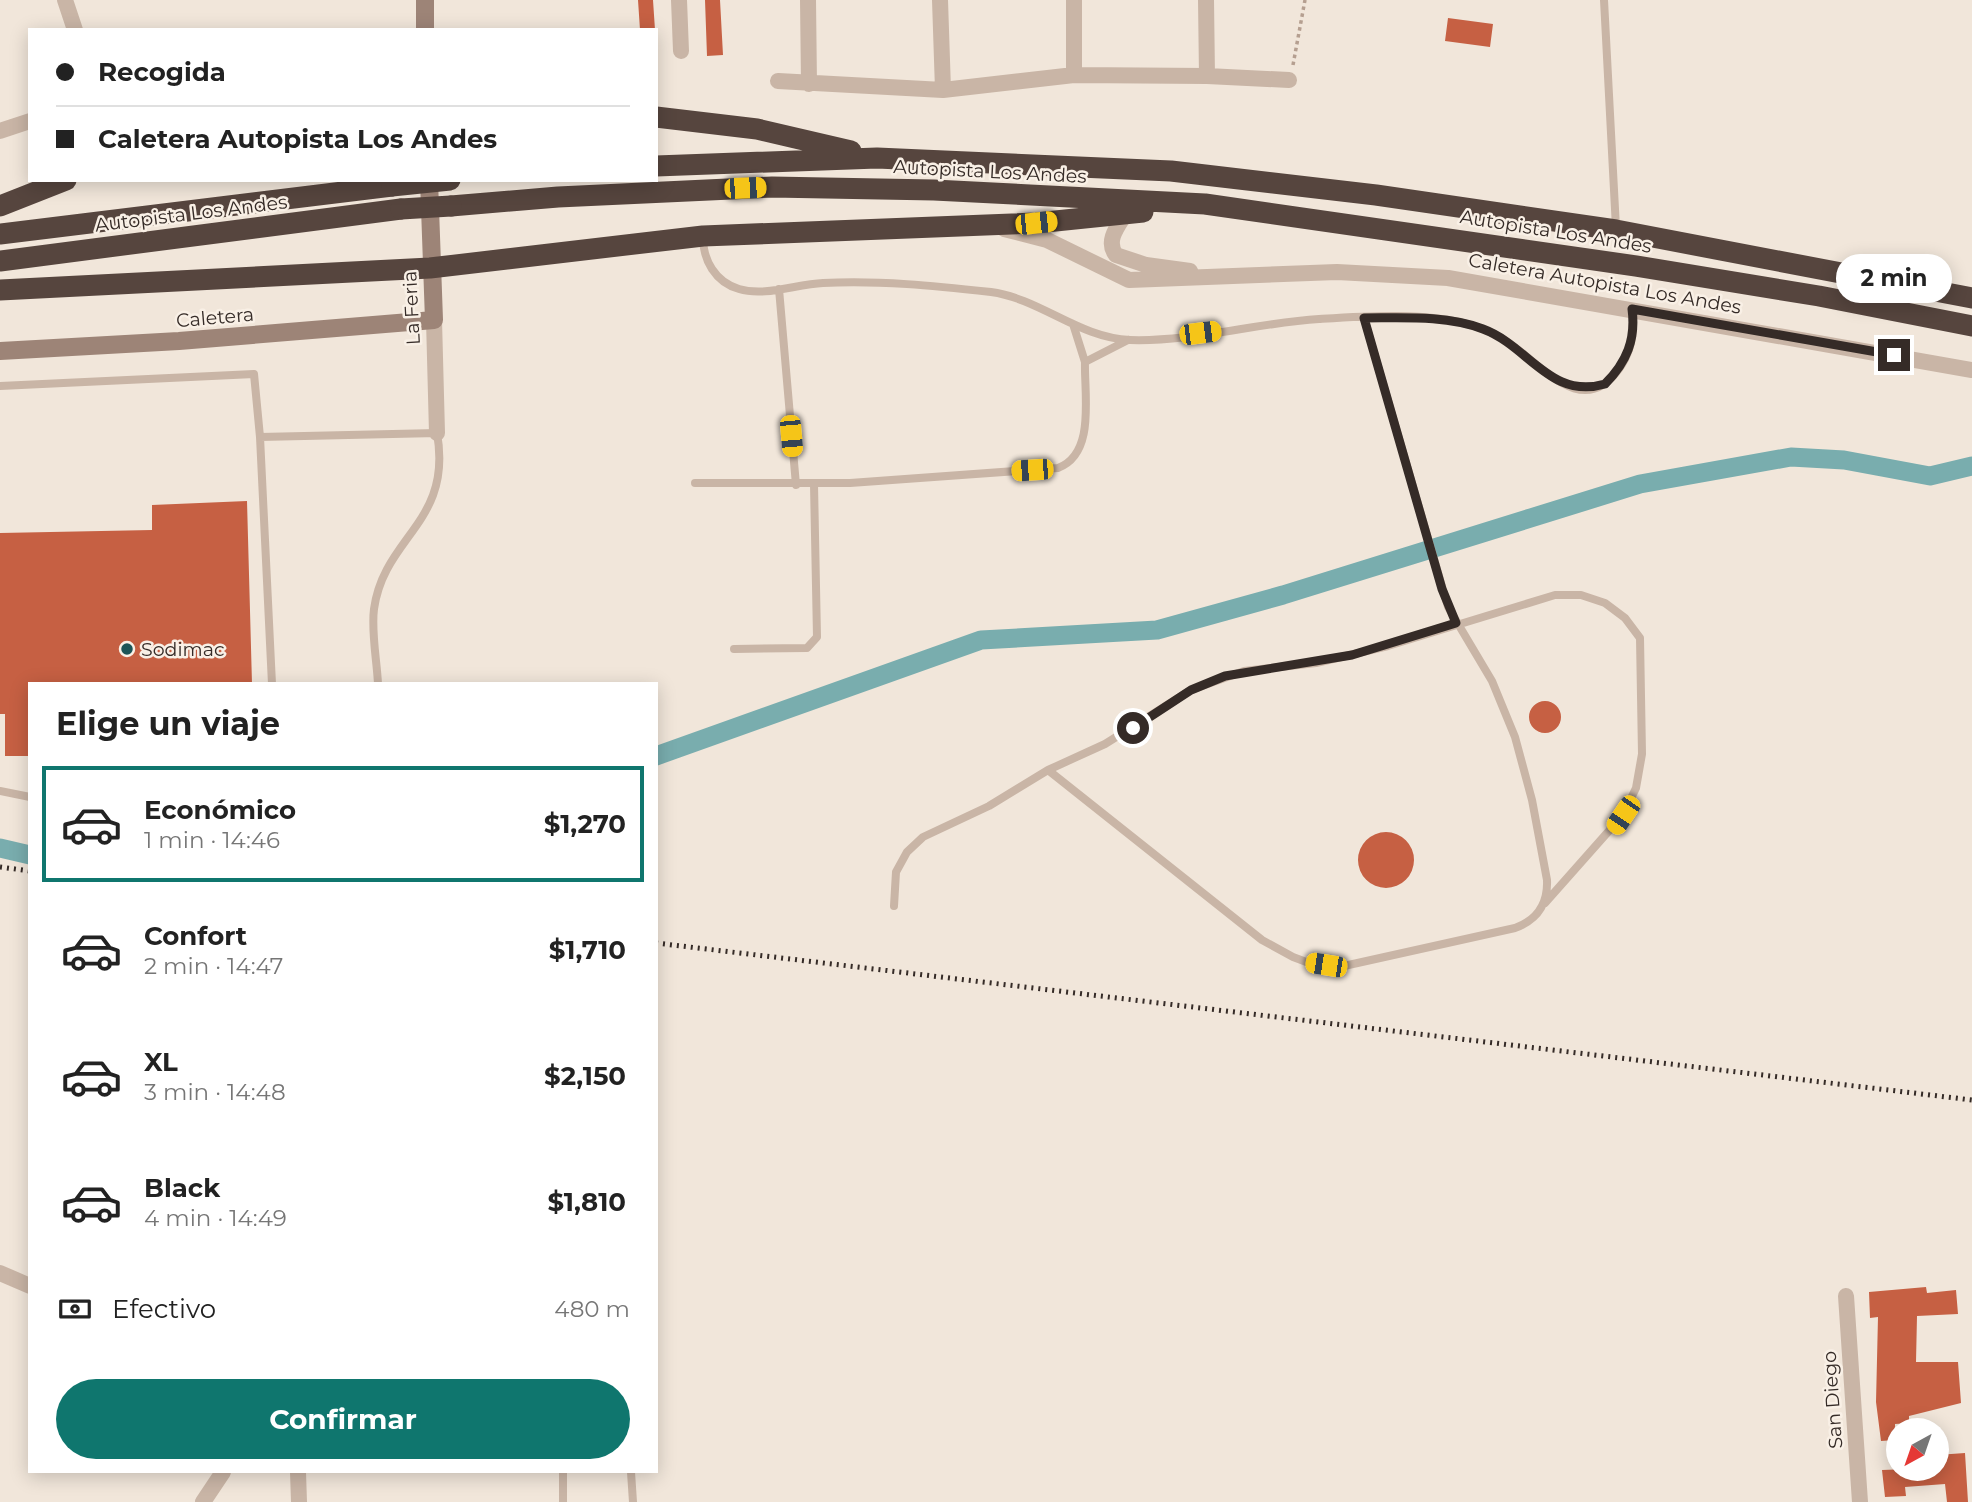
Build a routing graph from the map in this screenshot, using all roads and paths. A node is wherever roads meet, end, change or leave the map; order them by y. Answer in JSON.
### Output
{"nodes":[{"id":1,"x":65,"y":0,"type":"edge"},
{"id":2,"x":425,"y":0,"type":"edge"},
{"id":3,"x":680,"y":0,"type":"edge"},
{"id":4,"x":808,"y":0,"type":"edge"},
{"id":5,"x":940,"y":0,"type":"edge"},
{"id":6,"x":1074,"y":0,"type":"edge"},
{"id":7,"x":1206,"y":0,"type":"edge"},
{"id":8,"x":1305,"y":0,"type":"edge"},
{"id":9,"x":1604,"y":0,"type":"edge"},
{"id":10,"x":74,"y":28,"type":"edge"},
{"id":11,"x":425,"y":28,"type":"edge"},
{"id":12,"x":681,"y":51,"type":"dead end"},
{"id":13,"x":1074,"y":75,"type":"junction"},
{"id":14,"x":1207,"y":76,"type":"junction"},
{"id":15,"x":1289,"y":80,"type":"joint"},
{"id":16,"x":778,"y":81,"type":"dead end"},
{"id":17,"x":809,"y":84,"type":"junction"},
{"id":18,"x":943,"y":90,"type":"junction"},
{"id":19,"x":658,"y":117,"type":"edge"},
{"id":20,"x":28,"y":122,"type":"edge"},
{"id":21,"x":0,"y":131,"type":"edge"},
{"id":22,"x":877,"y":158,"type":"junction"},
{"id":23,"x":658,"y":166,"type":"edge"},
{"id":24,"x":61,"y":182,"type":"edge"},
{"id":25,"x":429,"y":182,"type":"edge"},
{"id":26,"x":432,"y":182,"type":"edge"},
{"id":27,"x":1205,"y":205,"type":"junction"},
{"id":28,"x":0,"y":206,"type":"edge"},
{"id":29,"x":1126,"y":213,"type":"junction"},
{"id":30,"x":988,"y":225,"type":"junction"},
{"id":31,"x":1616,"y":230,"type":"junction"},
{"id":32,"x":0,"y":234,"type":"edge"},
{"id":33,"x":703,"y":236,"type":"junction"},
{"id":34,"x":0,"y":261,"type":"edge"},
{"id":35,"x":430,"y":268,"type":"junction"},
{"id":36,"x":1227,"y":276,"type":"junction"},
{"id":37,"x":779,"y":289,"type":"junction"},
{"id":38,"x":0,"y":290,"type":"edge"},
{"id":39,"x":1972,"y":298,"type":"edge"},
{"id":40,"x":1632,"y":309,"type":"junction"},
{"id":41,"x":1364,"y":318,"type":"junction"},
{"id":42,"x":434,"y":320,"type":"junction"},
{"id":43,"x":1073,"y":324,"type":"junction"},
{"id":44,"x":1972,"y":326,"type":"edge"},
{"id":45,"x":1128,"y":340,"type":"junction"},
{"id":46,"x":0,"y":351,"type":"edge"},
{"id":47,"x":1085,"y":362,"type":"junction"},
{"id":48,"x":1972,"y":370,"type":"edge"},
{"id":49,"x":0,"y":386,"type":"edge"},
{"id":50,"x":437,"y":433,"type":"junction"},
{"id":51,"x":260,"y":437,"type":"junction"},
{"id":52,"x":695,"y":483,"type":"dead end"},
{"id":53,"x":814,"y":484,"type":"junction"},
{"id":54,"x":796,"y":485,"type":"junction"},
{"id":55,"x":1456,"y":623,"type":"junction"},
{"id":56,"x":734,"y":649,"type":"dead end"},
{"id":57,"x":272,"y":682,"type":"edge"},
{"id":58,"x":378,"y":682,"type":"edge"},
{"id":59,"x":1048,"y":770,"type":"junction"},
{"id":60,"x":0,"y":790,"type":"edge"},
{"id":61,"x":28,"y":797,"type":"edge"},
{"id":62,"x":1543,"y":905,"type":"junction"},
{"id":63,"x":894,"y":906,"type":"dead end"},
{"id":64,"x":0,"y":1273,"type":"edge"},
{"id":65,"x":28,"y":1285,"type":"edge"},
{"id":66,"x":1846,"y":1296,"type":"dead end"},
{"id":67,"x":222,"y":1473,"type":"edge"},
{"id":68,"x":298,"y":1473,"type":"edge"},
{"id":69,"x":563,"y":1473,"type":"edge"},
{"id":70,"x":631,"y":1473,"type":"edge"},
{"id":71,"x":203,"y":1502,"type":"edge"},
{"id":72,"x":299,"y":1502,"type":"edge"},
{"id":73,"x":563,"y":1502,"type":"edge"},
{"id":74,"x":633,"y":1502,"type":"edge"},
{"id":75,"x":1860,"y":1502,"type":"edge"}],
"edges":[{"from":1,"to":10,"type":"street"},
{"from":2,"to":11,"type":"main road"},
{"from":3,"to":12,"type":"street"},
{"from":4,"to":17,"type":"street"},
{"from":5,"to":18,"type":"street"},
{"from":6,"to":13,"type":"street"},
{"from":7,"to":14,"type":"street"},
{"from":8,"to":15,"type":"path"},
{"from":9,"to":31,"type":"lane"},
{"from":13,"to":14,"type":"street"},
{"from":13,"to":18,"type":"street"},
{"from":14,"to":15,"type":"street"},
{"from":16,"to":17,"type":"street"},
{"from":17,"to":18,"type":"street"},
{"from":19,"to":22,"type":"highway"},
{"from":20,"to":21,"type":"street"},
{"from":22,"to":23,"type":"highway","name":"Autopista Los Andes"},
{"from":22,"to":31,"type":"highway","name":"Autopista Los Andes"},
{"from":24,"to":28,"type":"highway"},
{"from":25,"to":35,"type":"main road","name":"La Feria"},
{"from":26,"to":32,"type":"highway","name":"Autopista Los Andes","bridge":true},
{"from":27,"to":29,"type":"highway"},
{"from":27,"to":34,"type":"highway","name":"Autopista Los Andes","bridge":true},
{"from":27,"to":44,"type":"highway","name":"Autopista Los Andes"},
{"from":29,"to":30,"type":"highway"},
{"from":29,"to":36,"type":"street","name":"Caletera Autopista Los Andes"},
{"from":30,"to":33,"type":"highway"},
{"from":30,"to":36,"type":"street","name":"Caletera Autopista Los Andes"},
{"from":31,"to":39,"type":"highway","name":"Autopista Los Andes"},
{"from":33,"to":35,"type":"highway"},
{"from":33,"to":37,"type":"lane"},
{"from":35,"to":38,"type":"highway"},
{"from":35,"to":42,"type":"main road","name":"La Feria"},
{"from":36,"to":40,"type":"street","name":"Caletera Autopista Los Andes"},
{"from":37,"to":43,"type":"lane"},
{"from":37,"to":54,"type":"lane"},
{"from":40,"to":41,"type":"lane"},
{"from":40,"to":48,"type":"street","name":"Caletera Autopista Los Andes"},
{"from":41,"to":45,"type":"lane"},
{"from":41,"to":55,"type":"lane"},
{"from":42,"to":46,"type":"main road","name":"Caletera"},
{"from":42,"to":50,"type":"street","name":"La Feria"},
{"from":43,"to":45,"type":"lane"},
{"from":43,"to":47,"type":"lane"},
{"from":45,"to":47,"type":"lane"},
{"from":47,"to":53,"type":"lane"},
{"from":49,"to":51,"type":"lane"},
{"from":50,"to":51,"type":"lane"},
{"from":50,"to":58,"type":"lane"},
{"from":51,"to":57,"type":"lane"},
{"from":52,"to":54,"type":"lane"},
{"from":53,"to":54,"type":"lane"},
{"from":53,"to":56,"type":"lane"},
{"from":55,"to":59,"type":"lane"},
{"from":55,"to":62,"type":"lane"},
{"from":55,"to":62,"type":"lane"},
{"from":59,"to":62,"type":"lane"},
{"from":59,"to":63,"type":"lane"},
{"from":60,"to":61,"type":"lane"},
{"from":64,"to":65,"type":"street"},
{"from":66,"to":75,"type":"street","name":"San Diego"},
{"from":67,"to":71,"type":"street"},
{"from":68,"to":72,"type":"street"},
{"from":69,"to":73,"type":"lane"},
{"from":70,"to":74,"type":"lane"}]}
